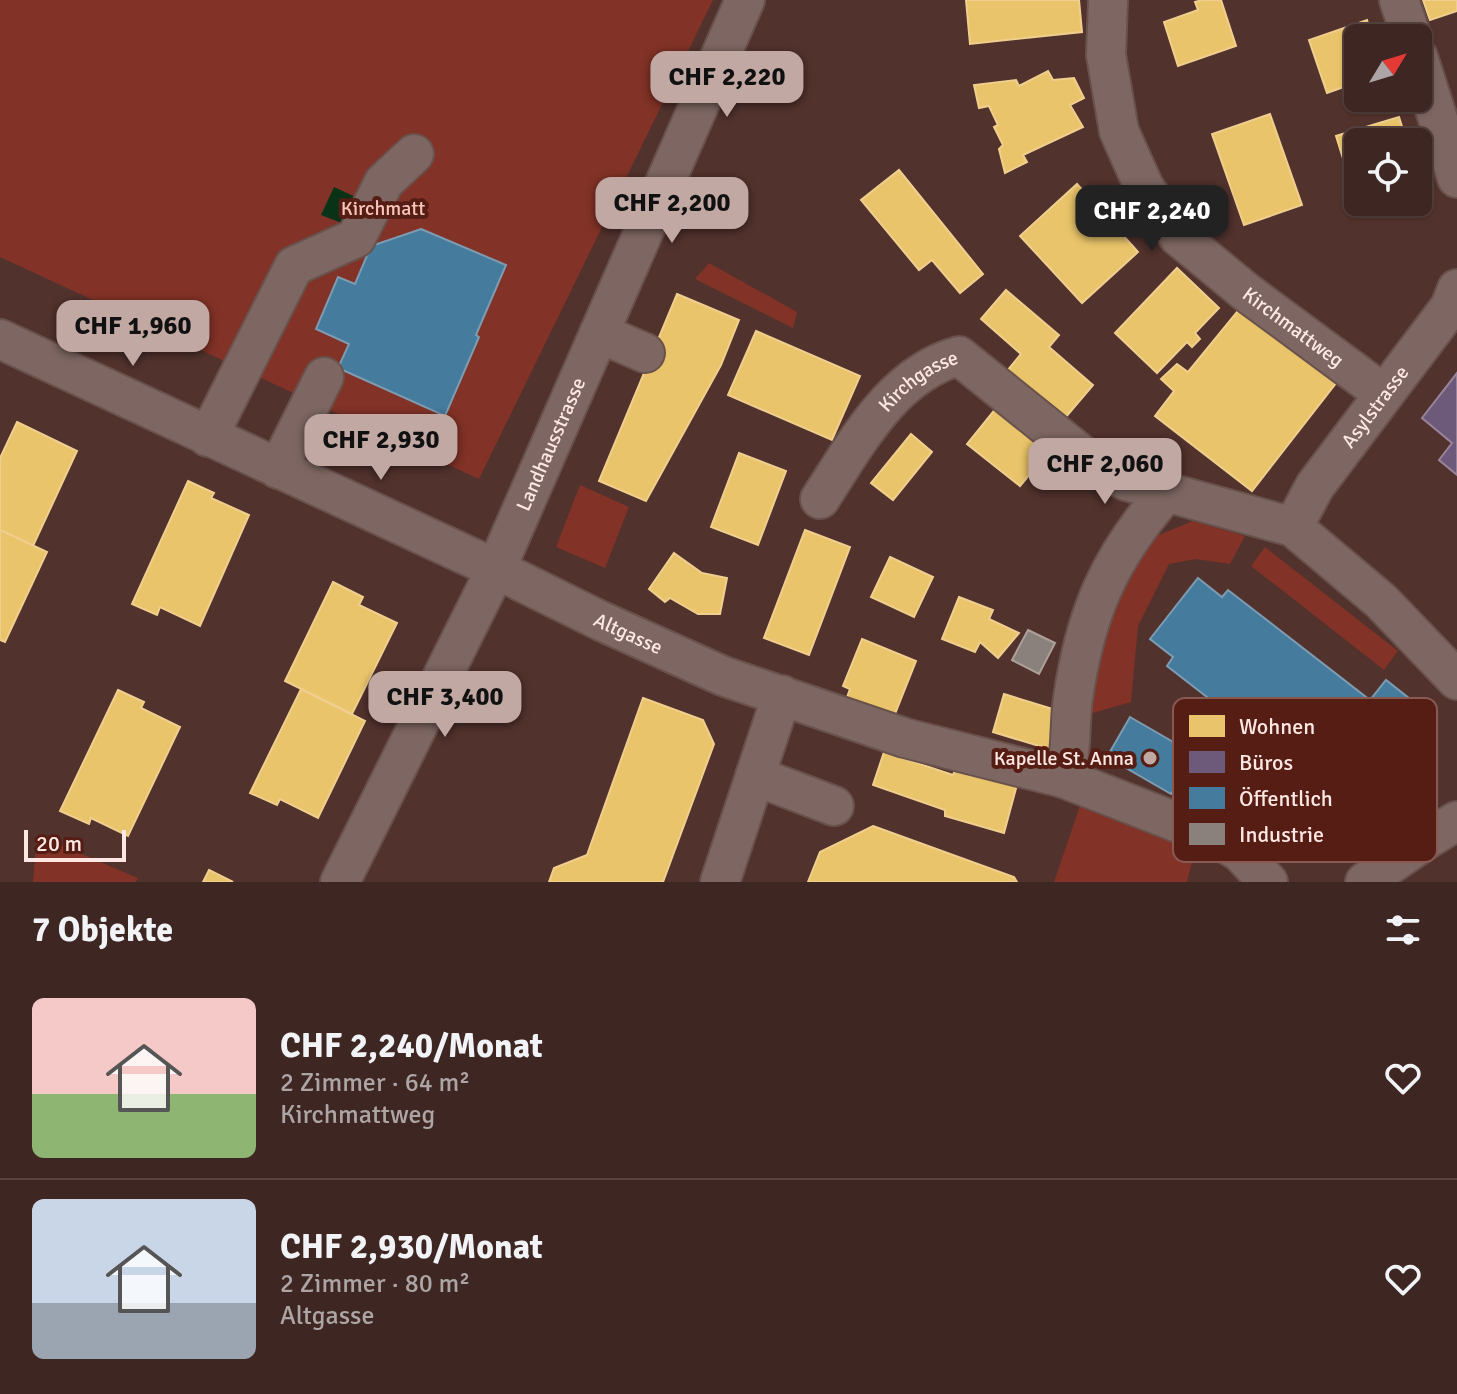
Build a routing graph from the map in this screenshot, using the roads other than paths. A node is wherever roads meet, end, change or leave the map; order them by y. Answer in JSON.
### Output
{"nodes":[{"id":1,"x":745,"y":0,"type":"edge"},
{"id":2,"x":1108,"y":0,"type":"edge"},
{"id":3,"x":1399,"y":0,"type":"edge"},
{"id":4,"x":1407,"y":24,"type":"edge"},
{"id":5,"x":1432,"y":100,"type":"edge"},
{"id":6,"x":414,"y":154,"type":"dead end"},
{"id":7,"x":1457,"y":178,"type":"edge"},
{"id":8,"x":1457,"y":289,"type":"edge"},
{"id":9,"x":599,"y":333,"type":"junction"},
{"id":10,"x":0,"y":339,"type":"edge"},
{"id":11,"x":1445,"y":340,"type":"edge"},
{"id":12,"x":645,"y":353,"type":"dead end"},
{"id":13,"x":324,"y":377,"type":"dead end"},
{"id":14,"x":1384,"y":394,"type":"junction"},
{"id":15,"x":208,"y":437,"type":"junction"},
{"id":16,"x":278,"y":469,"type":"junction"},
{"id":17,"x":1165,"y":494,"type":"junction"},
{"id":18,"x":820,"y":499,"type":"dead end"},
{"id":19,"x":1293,"y":527,"type":"junction"},
{"id":20,"x":496,"y":569,"type":"junction"},
{"id":21,"x":1457,"y":680,"type":"edge"},
{"id":22,"x":782,"y":695,"type":"junction"},
{"id":23,"x":755,"y":776,"type":"junction"},
{"id":24,"x":1063,"y":778,"type":"junction"},
{"id":25,"x":834,"y":806,"type":"dead end"},
{"id":26,"x":1173,"y":821,"type":"edge"},
{"id":27,"x":1457,"y":821,"type":"edge"},
{"id":28,"x":1437,"y":834,"type":"edge"},
{"id":29,"x":1249,"y":862,"type":"edge"},
{"id":30,"x":1395,"y":862,"type":"edge"},
{"id":31,"x":340,"y":882,"type":"edge"},
{"id":32,"x":720,"y":882,"type":"edge"},
{"id":33,"x":1268,"y":882,"type":"edge"},
{"id":34,"x":1365,"y":882,"type":"edge"}],
"edges":[{"from":1,"to":9,"type":"street","name":"Landhausstrasse"},
{"from":2,"to":14,"type":"street","name":"Kirchmattweg"},
{"from":3,"to":4,"type":"street"},
{"from":5,"to":7,"type":"street"},
{"from":6,"to":15,"type":"street"},
{"from":8,"to":11,"type":"street","name":"Asylstrasse"},
{"from":9,"to":12,"type":"street"},
{"from":9,"to":20,"type":"street","name":"Landhausstrasse"},
{"from":10,"to":15,"type":"street","name":"Altgasse"},
{"from":11,"to":14,"type":"street","name":"Asylstrasse"},
{"from":13,"to":16,"type":"street"},
{"from":14,"to":19,"type":"street","name":"Asylstrasse"},
{"from":15,"to":16,"type":"street","name":"Altgasse"},
{"from":16,"to":20,"type":"street","name":"Altgasse"},
{"from":17,"to":18,"type":"street","name":"Kirchgasse"},
{"from":17,"to":19,"type":"street","name":"Kirchgasse"},
{"from":17,"to":24,"type":"street"},
{"from":19,"to":21,"type":"street","name":"Kirchgasse"},
{"from":20,"to":22,"type":"street","name":"Altgasse"},
{"from":20,"to":31,"type":"street","name":"Landhausstrasse"},
{"from":22,"to":23,"type":"street"},
{"from":22,"to":24,"type":"street","name":"Altgasse"},
{"from":23,"to":25,"type":"street"},
{"from":23,"to":32,"type":"street"},
{"from":24,"to":26,"type":"street","name":"Altgasse"},
{"from":27,"to":28,"type":"street"},
{"from":29,"to":33,"type":"street","name":"Altgasse"},
{"from":30,"to":34,"type":"street"}]}
